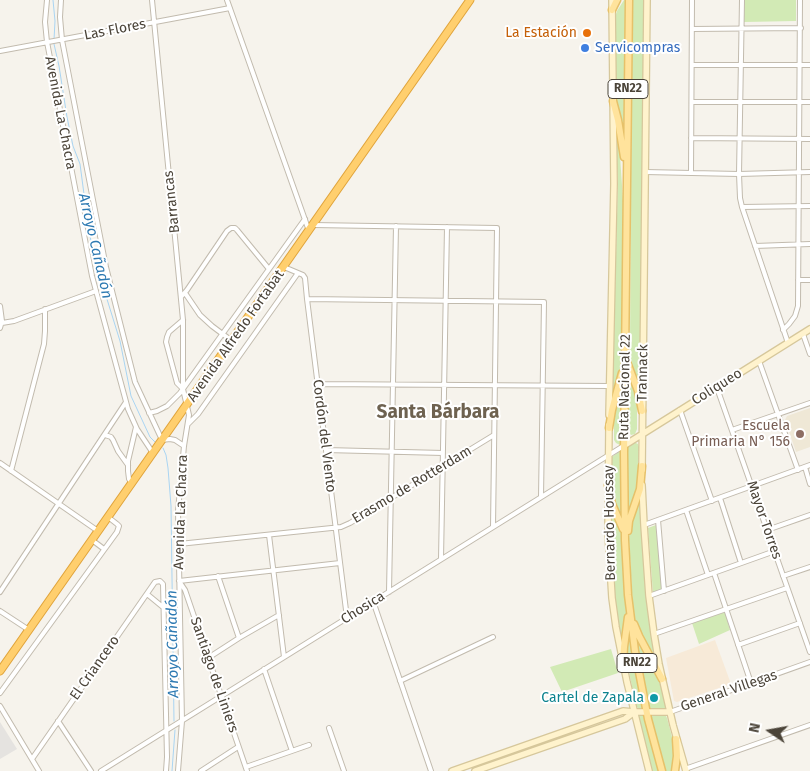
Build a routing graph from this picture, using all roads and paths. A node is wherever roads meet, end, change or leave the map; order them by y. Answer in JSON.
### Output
{"nodes":[{"id":1,"x":47,"y":0,"type":"edge"},
{"id":2,"x":61,"y":0,"type":"edge"},
{"id":3,"x":152,"y":0,"type":"edge"},
{"id":4,"x":227,"y":0,"type":"edge"},
{"id":5,"x":470,"y":0,"type":"edge"},
{"id":6,"x":612,"y":0,"type":"edge"},
{"id":7,"x":617,"y":0,"type":"edge"},
{"id":8,"x":629,"y":0,"type":"edge"},
{"id":9,"x":647,"y":0,"type":"edge"},
{"id":10,"x":692,"y":0,"type":"edge"},
{"id":11,"x":742,"y":0,"type":"edge"},
{"id":12,"x":800,"y":0,"type":"edge"},
{"id":13,"x":230,"y":8,"type":"junction"},
{"id":14,"x":612,"y":10,"type":"junction"},
{"id":15,"x":154,"y":22,"type":"junction"},
{"id":16,"x":800,"y":28,"type":"junction"},
{"id":17,"x":692,"y":29,"type":"junction"},
{"id":18,"x":741,"y":29,"type":"junction"},
{"id":19,"x":62,"y":40,"type":"junction"},
{"id":20,"x":46,"y":42,"type":"junction"},
{"id":21,"x":0,"y":51,"type":"edge"},
{"id":22,"x":800,"y":64,"type":"junction"},
{"id":23,"x":810,"y":64,"type":"edge"},
{"id":24,"x":692,"y":65,"type":"junction"},
{"id":25,"x":741,"y":65,"type":"junction"},
{"id":26,"x":613,"y":101,"type":"junction"},
{"id":27,"x":692,"y":102,"type":"junction"},
{"id":28,"x":741,"y":102,"type":"junction"},
{"id":29,"x":800,"y":102,"type":"junction"},
{"id":30,"x":810,"y":102,"type":"edge"},
{"id":31,"x":691,"y":138,"type":"junction"},
{"id":32,"x":740,"y":138,"type":"junction"},
{"id":33,"x":799,"y":139,"type":"junction"},
{"id":34,"x":810,"y":139,"type":"edge"},
{"id":35,"x":645,"y":172,"type":"junction"},
{"id":36,"x":799,"y":172,"type":"junction"},
{"id":37,"x":810,"y":172,"type":"edge"},
{"id":38,"x":691,"y":173,"type":"junction"},
{"id":39,"x":739,"y":174,"type":"junction"},
{"id":40,"x":627,"y":178,"type":"junction"},
{"id":41,"x":799,"y":206,"type":"junction"},
{"id":42,"x":810,"y":206,"type":"edge"},
{"id":43,"x":742,"y":207,"type":"junction"},
{"id":44,"x":305,"y":219,"type":"junction"},
{"id":45,"x":396,"y":226,"type":"junction"},
{"id":46,"x":447,"y":227,"type":"junction"},
{"id":47,"x":311,"y":228,"type":"junction"},
{"id":48,"x":798,"y":244,"type":"junction"},
{"id":49,"x":810,"y":244,"type":"edge"},
{"id":50,"x":755,"y":246,"type":"junction"},
{"id":51,"x":284,"y":267,"type":"junction"},
{"id":52,"x":269,"y":269,"type":"junction"},
{"id":53,"x":298,"y":273,"type":"junction"},
{"id":54,"x":798,"y":280,"type":"junction"},
{"id":55,"x":810,"y":280,"type":"edge"},
{"id":56,"x":96,"y":291,"type":"junction"},
{"id":57,"x":185,"y":293,"type":"junction"},
{"id":58,"x":181,"y":297,"type":"junction"},
{"id":59,"x":307,"y":299,"type":"junction"},
{"id":60,"x":395,"y":300,"type":"junction"},
{"id":61,"x":446,"y":301,"type":"junction"},
{"id":62,"x":496,"y":302,"type":"junction"},
{"id":63,"x":0,"y":306,"type":"edge"},
{"id":64,"x":45,"y":310,"type":"junction"},
{"id":65,"x":183,"y":320,"type":"junction"},
{"id":66,"x":2,"y":323,"type":"junction"},
{"id":67,"x":0,"y":328,"type":"edge"},
{"id":68,"x":810,"y":329,"type":"edge"},
{"id":69,"x":783,"y":330,"type":"junction"},
{"id":70,"x":222,"y":334,"type":"junction"},
{"id":71,"x":803,"y":334,"type":"junction"},
{"id":72,"x":232,"y":341,"type":"junction"},
{"id":73,"x":788,"y":343,"type":"junction"},
{"id":74,"x":625,"y":353,"type":"junction"},
{"id":75,"x":810,"y":354,"type":"edge"},
{"id":76,"x":759,"y":361,"type":"junction"},
{"id":77,"x":318,"y":384,"type":"junction"},
{"id":78,"x":393,"y":384,"type":"junction"},
{"id":79,"x":444,"y":385,"type":"junction"},
{"id":80,"x":495,"y":385,"type":"junction"},
{"id":81,"x":543,"y":386,"type":"junction"},
{"id":82,"x":609,"y":386,"type":"junction"},
{"id":83,"x":717,"y":388,"type":"junction"},
{"id":84,"x":183,"y":389,"type":"junction"},
{"id":85,"x":126,"y":402,"type":"junction"},
{"id":86,"x":810,"y":403,"type":"edge"},
{"id":87,"x":187,"y":404,"type":"junction"},
{"id":88,"x":680,"y":410,"type":"junction"},
{"id":89,"x":642,"y":411,"type":"junction"},
{"id":90,"x":149,"y":413,"type":"junction"},
{"id":91,"x":778,"y":414,"type":"junction"},
{"id":92,"x":188,"y":424,"type":"junction"},
{"id":93,"x":136,"y":427,"type":"junction"},
{"id":94,"x":609,"y":428,"type":"junction"},
{"id":95,"x":732,"y":430,"type":"junction"},
{"id":96,"x":642,"y":434,"type":"junction"},
{"id":97,"x":105,"y":435,"type":"junction"},
{"id":98,"x":494,"y":435,"type":"junction"},
{"id":99,"x":162,"y":440,"type":"junction"},
{"id":100,"x":624,"y":445,"type":"junction"},
{"id":101,"x":184,"y":446,"type":"junction"},
{"id":102,"x":326,"y":450,"type":"junction"},
{"id":103,"x":392,"y":452,"type":"junction"},
{"id":104,"x":153,"y":453,"type":"junction"},
{"id":105,"x":443,"y":453,"type":"junction"},
{"id":106,"x":609,"y":454,"type":"junction"},
{"id":107,"x":0,"y":463,"type":"edge"},
{"id":108,"x":128,"y":465,"type":"junction"},
{"id":109,"x":810,"y":465,"type":"edge"},
{"id":110,"x":642,"y":466,"type":"junction"},
{"id":111,"x":442,"y":467,"type":"junction"},
{"id":112,"x":804,"y":467,"type":"junction"},
{"id":113,"x":798,"y":470,"type":"junction"},
{"id":114,"x":12,"y":471,"type":"junction"},
{"id":115,"x":132,"y":483,"type":"junction"},
{"id":116,"x":810,"y":484,"type":"edge"},
{"id":117,"x":608,"y":485,"type":"junction"},
{"id":118,"x":752,"y":486,"type":"junction"},
{"id":119,"x":541,"y":497,"type":"junction"},
{"id":120,"x":391,"y":498,"type":"junction"},
{"id":121,"x":720,"y":498,"type":"junction"},
{"id":122,"x":712,"y":501,"type":"junction"},
{"id":123,"x":59,"y":504,"type":"junction"},
{"id":124,"x":686,"y":510,"type":"junction"},
{"id":125,"x":810,"y":516,"type":"edge"},
{"id":126,"x":108,"y":517,"type":"junction"},
{"id":127,"x":658,"y":520,"type":"junction"},
{"id":128,"x":644,"y":526,"type":"junction"},
{"id":129,"x":493,"y":527,"type":"junction"},
{"id":130,"x":336,"y":528,"type":"junction"},
{"id":131,"x":767,"y":530,"type":"junction"},
{"id":132,"x":98,"y":531,"type":"junction"},
{"id":133,"x":269,"y":535,"type":"junction"},
{"id":134,"x":92,"y":540,"type":"junction"},
{"id":135,"x":625,"y":540,"type":"junction"},
{"id":136,"x":179,"y":544,"type":"junction"},
{"id":137,"x":104,"y":549,"type":"junction"},
{"id":138,"x":775,"y":551,"type":"junction"},
{"id":139,"x":626,"y":555,"type":"junction"},
{"id":140,"x":440,"y":560,"type":"junction"},
{"id":141,"x":340,"y":563,"type":"junction"},
{"id":142,"x":741,"y":563,"type":"junction"},
{"id":143,"x":810,"y":567,"type":"edge"},
{"id":144,"x":273,"y":570,"type":"junction"},
{"id":145,"x":714,"y":573,"type":"junction"},
{"id":146,"x":708,"y":575,"type":"junction"},
{"id":147,"x":218,"y":576,"type":"junction"},
{"id":148,"x":783,"y":576,"type":"junction"},
{"id":149,"x":179,"y":580,"type":"junction"},
{"id":150,"x":160,"y":581,"type":"joint"},
{"id":151,"x":788,"y":588,"type":"junction"},
{"id":152,"x":664,"y":591,"type":"junction"},
{"id":153,"x":0,"y":592,"type":"edge"},
{"id":154,"x":389,"y":592,"type":"junction"},
{"id":155,"x":147,"y":594,"type":"junction"},
{"id":156,"x":628,"y":596,"type":"junction"},
{"id":157,"x":650,"y":596,"type":"junction"},
{"id":158,"x":373,"y":601,"type":"junction"},
{"id":159,"x":164,"y":608,"type":"junction"},
{"id":160,"x":726,"y":609,"type":"junction"},
{"id":161,"x":0,"y":611,"type":"edge"},
{"id":162,"x":630,"y":613,"type":"junction"},
{"id":163,"x":279,"y":615,"type":"junction"},
{"id":164,"x":347,"y":618,"type":"junction"},
{"id":165,"x":800,"y":624,"type":"junction"},
{"id":166,"x":29,"y":630,"type":"junction"},
{"id":167,"x":654,"y":634,"type":"junction"},
{"id":168,"x":494,"y":636,"type":"dead end"},
{"id":169,"x":239,"y":638,"type":"junction"},
{"id":170,"x":738,"y":645,"type":"junction"},
{"id":171,"x":810,"y":652,"type":"edge"},
{"id":172,"x":284,"y":657,"type":"junction"},
{"id":173,"x":208,"y":658,"type":"junction"},
{"id":174,"x":810,"y":662,"type":"edge"},
{"id":175,"x":623,"y":664,"type":"junction"},
{"id":176,"x":264,"y":669,"type":"junction"},
{"id":177,"x":0,"y":671,"type":"edge"},
{"id":178,"x":662,"y":679,"type":"junction"},
{"id":179,"x":400,"y":682,"type":"junction"},
{"id":180,"x":751,"y":683,"type":"junction"},
{"id":181,"x":0,"y":693,"type":"edge"},
{"id":182,"x":222,"y":696,"type":"junction"},
{"id":183,"x":0,"y":706,"type":"edge"},
{"id":184,"x":634,"y":712,"type":"junction"},
{"id":185,"x":647,"y":712,"type":"junction"},
{"id":186,"x":670,"y":712,"type":"junction"},
{"id":187,"x":58,"y":721,"type":"junction"},
{"id":188,"x":182,"y":721,"type":"junction"},
{"id":189,"x":810,"y":725,"type":"edge"},
{"id":190,"x":329,"y":728,"type":"dead end"},
{"id":191,"x":166,"y":730,"type":"junction"},
{"id":192,"x":570,"y":731,"type":"junction"},
{"id":193,"x":572,"y":738,"type":"junction"},
{"id":194,"x":676,"y":739,"type":"junction"},
{"id":195,"x":309,"y":745,"type":"dead end"},
{"id":196,"x":238,"y":747,"type":"junction"},
{"id":197,"x":292,"y":751,"type":"junction"},
{"id":198,"x":32,"y":759,"type":"junction"},
{"id":199,"x":246,"y":769,"type":"edge"},
{"id":200,"x":685,"y":770,"type":"edge"},
{"id":201,"x":39,"y":771,"type":"edge"},
{"id":202,"x":91,"y":771,"type":"edge"},
{"id":203,"x":101,"y":771,"type":"edge"},
{"id":204,"x":166,"y":771,"type":"edge"},
{"id":205,"x":178,"y":771,"type":"edge"},
{"id":206,"x":201,"y":771,"type":"edge"},
{"id":207,"x":344,"y":771,"type":"edge"},
{"id":208,"x":431,"y":771,"type":"edge"},
{"id":209,"x":452,"y":771,"type":"edge"},
{"id":210,"x":475,"y":771,"type":"edge"},
{"id":211,"x":649,"y":771,"type":"edge"},
{"id":212,"x":662,"y":771,"type":"edge"},
{"id":213,"x":675,"y":771,"type":"edge"}],
"edges":[{"from":1,"to":20,"type":"street","name":"Avenida La Chacra"},
{"from":2,"to":19,"type":"street","name":"Avenida La Chacra"},
{"from":3,"to":15,"type":"street","name":"Barrancas"},
{"from":4,"to":13,"type":"street"},
{"from":5,"to":47,"type":"highway","name":"Avenida Alfredo Fortabat"},
{"from":6,"to":14,"type":"street","name":"Bernardo Houssay"},
{"from":7,"to":14,"type":"main road"},
{"from":8,"to":40,"type":"main road","name":"Ruta Nacional 22","number":"RN22"},
{"from":9,"to":35,"type":"street","name":"Trannack"},
{"from":10,"to":17,"type":"street"},
{"from":11,"to":18,"type":"street"},
{"from":12,"to":16,"type":"street"},
{"from":13,"to":15,"type":"street","name":"Las Flores"},
{"from":13,"to":44,"type":"street"},
{"from":14,"to":26,"type":"street","name":"Bernardo Houssay"},
{"from":15,"to":19,"type":"street","name":"Las Flores"},
{"from":15,"to":58,"type":"street","name":"Barrancas"},
{"from":16,"to":18,"type":"street"},
{"from":16,"to":22,"type":"street"},
{"from":17,"to":18,"type":"street"},
{"from":17,"to":24,"type":"street"},
{"from":18,"to":25,"type":"street"},
{"from":19,"to":20,"type":"street","name":"Las Flores"},
{"from":19,"to":90,"type":"street","name":"Avenida La Chacra"},
{"from":20,"to":21,"type":"street","name":"Las Flores"},
{"from":20,"to":56,"type":"street","name":"Avenida La Chacra"},
{"from":22,"to":23,"type":"street"},
{"from":22,"to":25,"type":"street"},
{"from":22,"to":29,"type":"street"},
{"from":24,"to":25,"type":"street"},
{"from":24,"to":27,"type":"street"},
{"from":25,"to":28,"type":"street"},
{"from":26,"to":40,"type":"main road"},
{"from":26,"to":82,"type":"street","name":"Bernardo Houssay"},
{"from":27,"to":28,"type":"street"},
{"from":27,"to":31,"type":"street"},
{"from":28,"to":29,"type":"street"},
{"from":28,"to":32,"type":"street"},
{"from":29,"to":30,"type":"street"},
{"from":29,"to":33,"type":"street"},
{"from":31,"to":32,"type":"street"},
{"from":31,"to":38,"type":"street"},
{"from":32,"to":33,"type":"street"},
{"from":32,"to":39,"type":"street"},
{"from":33,"to":34,"type":"street"},
{"from":33,"to":36,"type":"street"},
{"from":35,"to":38,"type":"street"},
{"from":35,"to":89,"type":"street","name":"Trannack"},
{"from":36,"to":37,"type":"street"},
{"from":36,"to":39,"type":"street"},
{"from":36,"to":41,"type":"street"},
{"from":38,"to":39,"type":"street"},
{"from":39,"to":43,"type":"street"},
{"from":40,"to":74,"type":"main road","name":"Ruta Nacional 22","number":"RN22"},
{"from":41,"to":42,"type":"street"},
{"from":41,"to":43,"type":"street"},
{"from":41,"to":48,"type":"street"},
{"from":43,"to":50,"type":"street"},
{"from":44,"to":47,"type":"street"},
{"from":44,"to":52,"type":"street"},
{"from":45,"to":46,"type":"street"},
{"from":45,"to":47,"type":"street"},
{"from":45,"to":60,"type":"street"},
{"from":46,"to":61,"type":"street"},
{"from":46,"to":62,"type":"street"},
{"from":47,"to":51,"type":"highway","name":"Avenida Alfredo Fortabat"},
{"from":48,"to":49,"type":"street"},
{"from":48,"to":50,"type":"street"},
{"from":48,"to":54,"type":"street"},
{"from":50,"to":69,"type":"street"},
{"from":51,"to":53,"type":"street"},
{"from":51,"to":72,"type":"highway","name":"Avenida Alfredo Fortabat"},
{"from":52,"to":57,"type":"street"},
{"from":52,"to":70,"type":"street"},
{"from":53,"to":59,"type":"street","name":"Cordón del Viento"},
{"from":53,"to":92,"type":"street"},
{"from":54,"to":55,"type":"street"},
{"from":54,"to":69,"type":"street"},
{"from":56,"to":64,"type":"street"},
{"from":56,"to":85,"type":"street","name":"Avenida La Chacra"},
{"from":57,"to":58,"type":"street"},
{"from":57,"to":70,"type":"street"},
{"from":58,"to":65,"type":"street","name":"Barrancas"},
{"from":59,"to":60,"type":"street"},
{"from":59,"to":77,"type":"street","name":"Cordón del Viento"},
{"from":60,"to":61,"type":"street"},
{"from":60,"to":78,"type":"street"},
{"from":61,"to":62,"type":"street"},
{"from":61,"to":79,"type":"street"},
{"from":62,"to":80,"type":"street"},
{"from":62,"to":81,"type":"street"},
{"from":63,"to":66,"type":"street"},
{"from":64,"to":66,"type":"street"},
{"from":64,"to":114,"type":"street"},
{"from":65,"to":84,"type":"street","name":"Barrancas"},
{"from":65,"to":84,"type":"street"},
{"from":66,"to":67,"type":"street"},
{"from":68,"to":71,"type":"street","name":"Coliqueo"},
{"from":69,"to":73,"type":"street"},
{"from":70,"to":72,"type":"street"},
{"from":70,"to":84,"type":"street"},
{"from":71,"to":73,"type":"street","name":"Coliqueo"},
{"from":71,"to":75,"type":"street"},
{"from":72,"to":87,"type":"highway","name":"Avenida Alfredo Fortabat"},
{"from":73,"to":76,"type":"street","name":"Coliqueo"},
{"from":74,"to":89,"type":"main road"},
{"from":74,"to":94,"type":"main road"},
{"from":74,"to":100,"type":"main road","name":"Ruta Nacional 22","number":"RN22"},
{"from":76,"to":83,"type":"street","name":"Coliqueo"},
{"from":76,"to":91,"type":"street"},
{"from":77,"to":78,"type":"street"},
{"from":77,"to":102,"type":"street","name":"Cordón del Viento"},
{"from":78,"to":79,"type":"street"},
{"from":78,"to":103,"type":"street"},
{"from":79,"to":80,"type":"street"},
{"from":79,"to":105,"type":"street"},
{"from":80,"to":81,"type":"street"},
{"from":80,"to":98,"type":"street"},
{"from":81,"to":82,"type":"street"},
{"from":81,"to":119,"type":"street"},
{"from":82,"to":94,"type":"street","name":"Bernardo Houssay"},
{"from":83,"to":88,"type":"street","name":"Coliqueo"},
{"from":83,"to":95,"type":"street","name":"Mayor Torres"},
{"from":84,"to":87,"type":"street","name":"Barrancas"},
{"from":84,"to":90,"type":"street"},
{"from":85,"to":93,"type":"street","name":"Avenida La Chacra"},
{"from":85,"to":97,"type":"street"},
{"from":86,"to":91,"type":"street"},
{"from":87,"to":92,"type":"street","name":"Avenida La Chacra"},
{"from":87,"to":99,"type":"highway","name":"Avenida Alfredo Fortabat"},
{"from":88,"to":96,"type":"street","name":"Coliqueo"},
{"from":88,"to":122,"type":"street"},
{"from":89,"to":96,"type":"street","name":"Trannack"},
{"from":90,"to":99,"type":"street","name":"Avenida La Chacra"},
{"from":91,"to":95,"type":"street"},
{"from":91,"to":113,"type":"street"},
{"from":92,"to":101,"type":"street","name":"Avenida La Chacra"},
{"from":93,"to":104,"type":"street","name":"Avenida La Chacra"},
{"from":93,"to":108,"type":"street"},
{"from":94,"to":106,"type":"street","name":"Bernardo Houssay"},
{"from":95,"to":118,"type":"street","name":"Mayor Torres"},
{"from":96,"to":100,"type":"street","name":"Coliqueo"},
{"from":96,"to":110,"type":"street","name":"Trannack"},
{"from":97,"to":108,"type":"street"},
{"from":97,"to":123,"type":"street"},
{"from":98,"to":111,"type":"street","name":"Erasmo de Rotterdam"},
{"from":98,"to":129,"type":"street"},
{"from":99,"to":101,"type":"street"},
{"from":99,"to":104,"type":"highway","name":"Avenida Alfredo Fortabat"},
{"from":100,"to":106,"type":"street","name":"Chosica"},
{"from":100,"to":135,"type":"main road","name":"Ruta Nacional 22","number":"RN22"},
{"from":101,"to":136,"type":"street","name":"Avenida La Chacra"},
{"from":102,"to":103,"type":"street"},
{"from":102,"to":130,"type":"street","name":"Cordón del Viento"},
{"from":103,"to":105,"type":"street"},
{"from":103,"to":120,"type":"street"},
{"from":104,"to":115,"type":"highway","name":"Avenida Alfredo Fortabat"},
{"from":105,"to":111,"type":"street"},
{"from":106,"to":117,"type":"street","name":"Bernardo Houssay"},
{"from":106,"to":119,"type":"street","name":"Chosica"},
{"from":107,"to":114,"type":"street"},
{"from":108,"to":115,"type":"street"},
{"from":109,"to":112,"type":"street"},
{"from":110,"to":128,"type":"street","name":"Trannack"},
{"from":110,"to":139,"type":"main road"},
{"from":111,"to":120,"type":"street","name":"Erasmo de Rotterdam"},
{"from":111,"to":140,"type":"street"},
{"from":112,"to":113,"type":"street"},
{"from":112,"to":116,"type":"street"},
{"from":113,"to":118,"type":"street"},
{"from":114,"to":123,"type":"street"},
{"from":115,"to":126,"type":"highway","name":"Avenida Alfredo Fortabat"},
{"from":117,"to":135,"type":"main road"},
{"from":117,"to":175,"type":"street","name":"Bernardo Houssay"},
{"from":118,"to":121,"type":"street"},
{"from":118,"to":131,"type":"street","name":"Mayor Torres"},
{"from":119,"to":129,"type":"street","name":"Chosica"},
{"from":120,"to":130,"type":"street","name":"Erasmo de Rotterdam"},
{"from":120,"to":154,"type":"street"},
{"from":121,"to":122,"type":"street"},
{"from":121,"to":142,"type":"street"},
{"from":122,"to":124,"type":"street"},
{"from":123,"to":132,"type":"street"},
{"from":123,"to":153,"type":"street"},
{"from":124,"to":127,"type":"street"},
{"from":124,"to":146,"type":"street"},
{"from":125,"to":131,"type":"street"},
{"from":126,"to":132,"type":"highway","name":"Avenida Alfredo Fortabat"},
{"from":126,"to":137,"type":"street"},
{"from":127,"to":128,"type":"street"},
{"from":127,"to":152,"type":"street"},
{"from":128,"to":157,"type":"street","name":"Trannack"},
{"from":129,"to":140,"type":"street","name":"Chosica"},
{"from":130,"to":133,"type":"street","name":"Erasmo de Rotterdam"},
{"from":130,"to":141,"type":"street","name":"Cordón del Viento"},
{"from":131,"to":138,"type":"street","name":"Mayor Torres"},
{"from":132,"to":134,"type":"highway","name":"Avenida Alfredo Fortabat"},
{"from":133,"to":136,"type":"street","name":"Erasmo de Rotterdam"},
{"from":133,"to":144,"type":"street"},
{"from":134,"to":137,"type":"street"},
{"from":134,"to":166,"type":"highway","name":"Avenida Alfredo Fortabat"},
{"from":135,"to":139,"type":"main road","name":"Ruta Nacional 22","number":"RN22"},
{"from":136,"to":149,"type":"street","name":"Avenida La Chacra"},
{"from":137,"to":181,"type":"street"},
{"from":138,"to":142,"type":"street"},
{"from":138,"to":148,"type":"street","name":"Mayor Torres"},
{"from":139,"to":156,"type":"main road","name":"Ruta Nacional 22","number":"RN22"},
{"from":140,"to":154,"type":"street","name":"Chosica"},
{"from":141,"to":144,"type":"street"},
{"from":141,"to":164,"type":"street","name":"Cordón del Viento"},
{"from":142,"to":145,"type":"street"},
{"from":143,"to":148,"type":"street"},
{"from":144,"to":147,"type":"street"},
{"from":144,"to":163,"type":"street"},
{"from":145,"to":146,"type":"street"},
{"from":145,"to":160,"type":"street"},
{"from":146,"to":152,"type":"street"},
{"from":147,"to":149,"type":"street"},
{"from":147,"to":169,"type":"street"},
{"from":148,"to":151,"type":"street","name":"Mayor Torres"},
{"from":149,"to":173,"type":"street","name":"Santiago de Liniers"},
{"from":149,"to":188,"type":"street","name":"Avenida La Chacra"},
{"from":150,"to":155,"type":"street","name":"El Criancero"},
{"from":150,"to":159,"type":"street","name":"Avenida La Chacra"},
{"from":151,"to":160,"type":"street"},
{"from":151,"to":165,"type":"street","name":"Mayor Torres"},
{"from":152,"to":157,"type":"street"},
{"from":154,"to":158,"type":"street","name":"Chosica"},
{"from":155,"to":159,"type":"street"},
{"from":155,"to":187,"type":"street","name":"El Criancero"},
{"from":156,"to":162,"type":"main road","name":"Ruta Nacional 22","number":"RN22"},
{"from":156,"to":175,"type":"main road"},
{"from":157,"to":167,"type":"street","name":"Trannack"},
{"from":158,"to":164,"type":"street","name":"Chosica"},
{"from":158,"to":179,"type":"street"},
{"from":159,"to":191,"type":"street","name":"Avenida La Chacra"},
{"from":160,"to":167,"type":"street"},
{"from":160,"to":170,"type":"street"},
{"from":161,"to":166,"type":"street"},
{"from":162,"to":178,"type":"main road"},
{"from":162,"to":185,"type":"main road","name":"Ruta Nacional 22","number":"RN22"},
{"from":163,"to":169,"type":"street"},
{"from":163,"to":172,"type":"street"},
{"from":164,"to":172,"type":"street","name":"Chosica"},
{"from":165,"to":170,"type":"street"},
{"from":165,"to":171,"type":"street","name":"Mayor Torres"},
{"from":166,"to":177,"type":"highway","name":"Avenida Alfredo Fortabat"},
{"from":167,"to":178,"type":"street","name":"Trannack"},
{"from":168,"to":179,"type":"street"},
{"from":169,"to":173,"type":"street"},
{"from":170,"to":180,"type":"street"},
{"from":172,"to":176,"type":"street","name":"Chosica"},
{"from":173,"to":182,"type":"street","name":"Santiago de Liniers"},
{"from":174,"to":180,"type":"street","name":"General Villegas"},
{"from":175,"to":184,"type":"street","name":"Bernardo Houssay"},
{"from":176,"to":182,"type":"street","name":"Chosica"},
{"from":176,"to":197,"type":"street"},
{"from":178,"to":186,"type":"street","name":"Trannack"},
{"from":179,"to":208,"type":"street"},
{"from":180,"to":186,"type":"street","name":"General Villegas"},
{"from":182,"to":188,"type":"street","name":"Chosica"},
{"from":182,"to":196,"type":"street","name":"Santiago de Liniers"},
{"from":183,"to":198,"type":"street"},
{"from":184,"to":185,"type":"street","name":"General Villegas"},
{"from":184,"to":192,"type":"street","name":"General Villegas"},
{"from":184,"to":193,"type":"street"},
{"from":184,"to":211,"type":"street","name":"Bernardo Houssay"},
{"from":185,"to":186,"type":"street","name":"General Villegas"},
{"from":185,"to":212,"type":"main road","name":"Ruta Nacional 22","number":"RN22"},
{"from":186,"to":194,"type":"street","name":"Trannack"},
{"from":187,"to":198,"type":"street","name":"El Criancero"},
{"from":187,"to":202,"type":"street"},
{"from":188,"to":191,"type":"street","name":"Chosica"},
{"from":188,"to":205,"type":"street","name":"Avenida La Chacra"},
{"from":189,"to":200,"type":"street"},
{"from":190,"to":207,"type":"street"},
{"from":191,"to":203,"type":"street","name":"Chosica"},
{"from":191,"to":204,"type":"street","name":"Avenida La Chacra"},
{"from":192,"to":193,"type":"street"},
{"from":192,"to":209,"type":"street","name":"General Villegas"},
{"from":193,"to":210,"type":"street"},
{"from":194,"to":200,"type":"street","name":"Trannack"},
{"from":194,"to":213,"type":"main road"},
{"from":195,"to":197,"type":"street"},
{"from":196,"to":199,"type":"street","name":"Santiago de Liniers"},
{"from":196,"to":206,"type":"street"},
{"from":197,"to":199,"type":"street"},
{"from":198,"to":201,"type":"street"}]}
